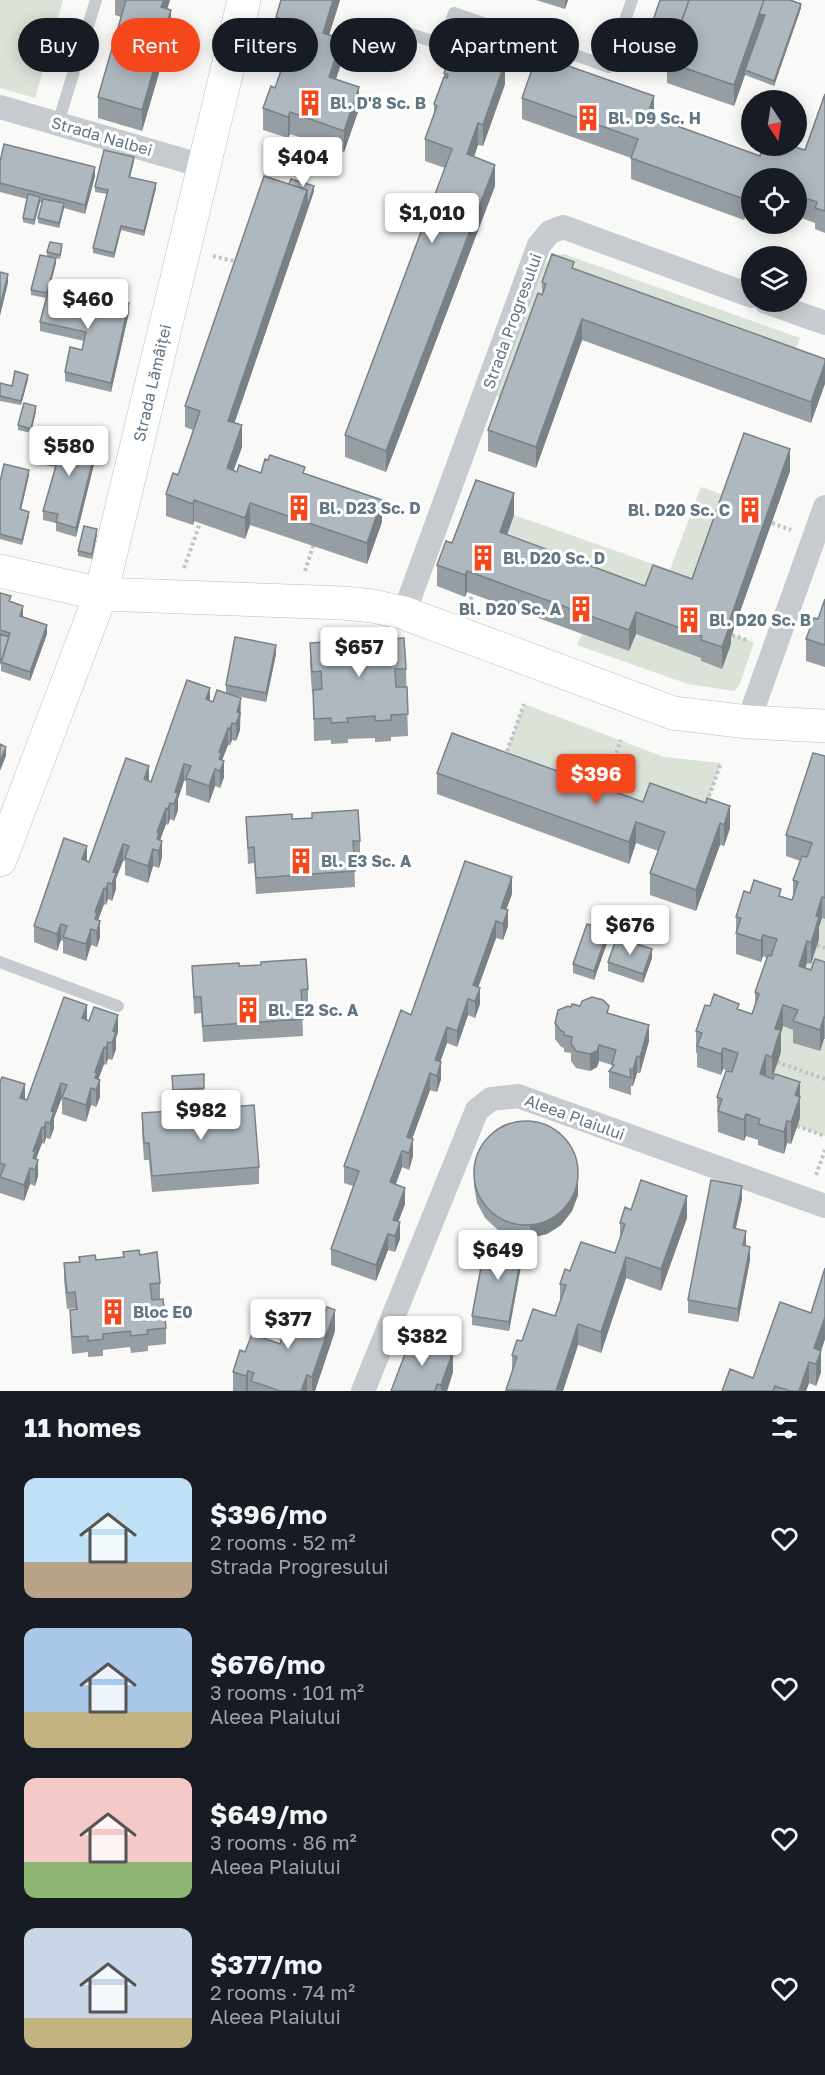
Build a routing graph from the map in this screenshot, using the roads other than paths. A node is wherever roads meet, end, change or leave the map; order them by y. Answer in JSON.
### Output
{"nodes":[{"id":1,"x":96,"y":0,"type":"edge"},
{"id":2,"x":244,"y":0,"type":"edge"},
{"id":3,"x":632,"y":0,"type":"edge"},
{"id":4,"x":417,"y":36,"type":"edge"},
{"id":5,"x":0,"y":107,"type":"edge"},
{"id":6,"x":58,"y":123,"type":"junction"},
{"id":7,"x":203,"y":166,"type":"junction"},
{"id":8,"x":741,"y":292,"type":"edge"},
{"id":9,"x":794,"y":312,"type":"edge"},
{"id":10,"x":825,"y":323,"type":"edge"},
{"id":11,"x":825,"y":507,"type":"edge"},
{"id":12,"x":811,"y":535,"type":"edge"},
{"id":13,"x":0,"y":571,"type":"edge"},
{"id":14,"x":101,"y":594,"type":"junction"},
{"id":15,"x":404,"y":614,"type":"junction"},
{"id":16,"x":748,"y":722,"type":"junction"},
{"id":17,"x":825,"y":726,"type":"edge"},
{"id":18,"x":0,"y":860,"type":"edge"},
{"id":19,"x":0,"y":962,"type":"edge"},
{"id":20,"x":118,"y":1006,"type":"dead end"},
{"id":21,"x":821,"y":1194,"type":"edge"},
{"id":22,"x":363,"y":1391,"type":"edge"}],
"edges":[{"from":1,"to":6,"type":"lane"},
{"from":2,"to":7,"type":"street","name":"Strada Lămâiței"},
{"from":3,"to":4,"type":"lane"},
{"from":5,"to":6,"type":"street","name":"Strada Nalbei"},
{"from":6,"to":7,"type":"street","name":"Strada Nalbei"},
{"from":7,"to":14,"type":"street","name":"Strada Lămâiței"},
{"from":8,"to":15,"type":"street","name":"Strada Progresului"},
{"from":9,"to":10,"type":"street"},
{"from":11,"to":12,"type":"street"},
{"from":12,"to":16,"type":"street"},
{"from":13,"to":14,"type":"street"},
{"from":14,"to":15,"type":"street"},
{"from":14,"to":18,"type":"street","name":"Strada Lămâiței"},
{"from":15,"to":16,"type":"street"},
{"from":16,"to":17,"type":"street"},
{"from":19,"to":20,"type":"lane"},
{"from":21,"to":22,"type":"street","name":"Aleea Plaiului"}]}
